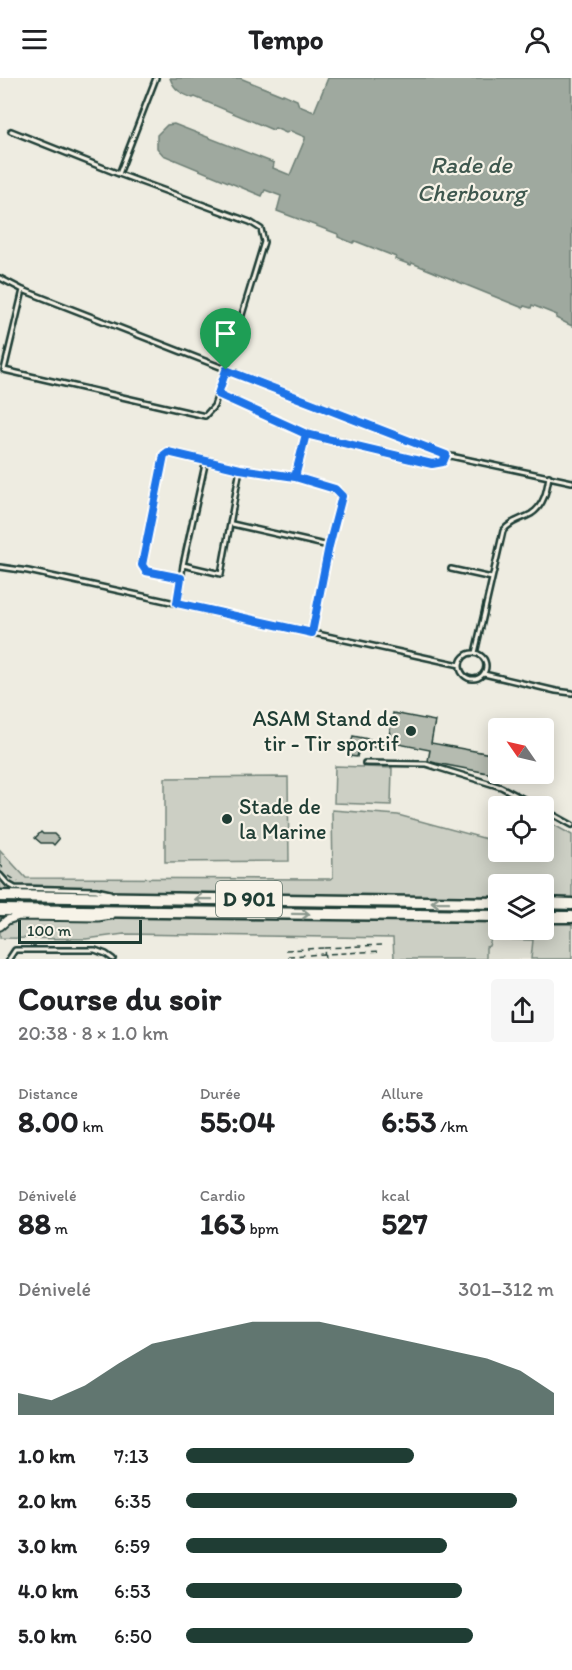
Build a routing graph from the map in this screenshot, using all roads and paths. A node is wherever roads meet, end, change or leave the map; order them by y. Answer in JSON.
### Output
{"nodes":[{"id":1,"x":156,"y":78,"type":"edge"},
{"id":2,"x":11,"y":131,"type":"dead end"},
{"id":3,"x":119,"y":174,"type":"junction"},
{"id":4,"x":0,"y":278,"type":"edge"},
{"id":5,"x":23,"y":290,"type":"junction"},
{"id":6,"x":226,"y":370,"type":"junction"},
{"id":7,"x":218,"y":394,"type":"junction"},
{"id":8,"x":306,"y":434,"type":"junction"},
{"id":9,"x":446,"y":455,"type":"junction"},
{"id":10,"x":206,"y":460,"type":"junction"},
{"id":11,"x":240,"y":469,"type":"junction"},
{"id":12,"x":549,"y":476,"type":"junction"},
{"id":13,"x":295,"y":477,"type":"junction"},
{"id":14,"x":572,"y":482,"type":"edge"},
{"id":15,"x":232,"y":524,"type":"junction"},
{"id":16,"x":329,"y":546,"type":"junction"},
{"id":17,"x":183,"y":565,"type":"junction"},
{"id":18,"x":0,"y":567,"type":"edge"},
{"id":19,"x":451,"y":569,"type":"dead end"},
{"id":20,"x":181,"y":578,"type":"junction"},
{"id":21,"x":492,"y":578,"type":"junction"},
{"id":22,"x":177,"y":603,"type":"junction"},
{"id":23,"x":312,"y":633,"type":"junction"},
{"id":24,"x":475,"y":653,"type":"junction"},
{"id":25,"x":460,"y":665,"type":"junction"},
{"id":26,"x":484,"y":674,"type":"junction"},
{"id":27,"x":572,"y":693,"type":"edge"},
{"id":28,"x":365,"y":763,"type":"dead end"},
{"id":29,"x":518,"y":796,"type":"edge"},
{"id":30,"x":554,"y":815,"type":"edge"},
{"id":31,"x":572,"y":825,"type":"edge"},
{"id":32,"x":0,"y":875,"type":"edge"},
{"id":33,"x":0,"y":896,"type":"edge"},
{"id":34,"x":132,"y":898,"type":"junction"},
{"id":35,"x":488,"y":903,"type":"edge"},
{"id":36,"x":554,"y":903,"type":"edge"},
{"id":37,"x":572,"y":903,"type":"edge"},
{"id":38,"x":0,"y":910,"type":"edge"},
{"id":39,"x":132,"y":912,"type":"junction"},
{"id":40,"x":488,"y":916,"type":"edge"},
{"id":41,"x":554,"y":917,"type":"edge"},
{"id":42,"x":572,"y":918,"type":"edge"},
{"id":43,"x":0,"y":926,"type":"edge"},
{"id":44,"x":382,"y":945,"type":"dead end"},
{"id":45,"x":324,"y":948,"type":"junction"},
{"id":46,"x":286,"y":950,"type":"dead end"},
{"id":47,"x":382,"y":951,"type":"dead end"},
{"id":48,"x":325,"y":954,"type":"junction"},
{"id":49,"x":288,"y":956,"type":"dead end"},
{"id":50,"x":9,"y":959,"type":"edge"},
{"id":51,"x":113,"y":959,"type":"edge"},
{"id":52,"x":325,"y":959,"type":"edge"}],
"edges":[{"from":1,"to":3,"type":"lane"},
{"from":2,"to":3,"type":"lane"},
{"from":3,"to":6,"type":"lane"},
{"from":4,"to":5,"type":"lane"},
{"from":5,"to":6,"type":"lane"},
{"from":5,"to":7,"type":"lane"},
{"from":6,"to":7,"type":"lane"},
{"from":6,"to":9,"type":"lane"},
{"from":7,"to":8,"type":"lane"},
{"from":8,"to":9,"type":"lane"},
{"from":8,"to":13,"type":"lane"},
{"from":9,"to":12,"type":"lane"},
{"from":10,"to":11,"type":"lane"},
{"from":10,"to":17,"type":"lane"},
{"from":10,"to":20,"type":"lane"},
{"from":11,"to":13,"type":"lane"},
{"from":11,"to":15,"type":"lane"},
{"from":12,"to":14,"type":"lane"},
{"from":12,"to":21,"type":"lane"},
{"from":13,"to":16,"type":"lane"},
{"from":15,"to":16,"type":"lane"},
{"from":15,"to":17,"type":"lane"},
{"from":16,"to":23,"type":"lane"},
{"from":17,"to":20,"type":"lane"},
{"from":18,"to":22,"type":"lane"},
{"from":19,"to":21,"type":"lane"},
{"from":20,"to":22,"type":"lane"},
{"from":21,"to":24,"type":"lane"},
{"from":22,"to":23,"type":"lane"},
{"from":23,"to":25,"type":"lane"},
{"from":24,"to":25,"type":"lane"},
{"from":24,"to":26,"type":"lane"},
{"from":25,"to":26,"type":"lane"},
{"from":26,"to":27,"type":"lane"},
{"from":28,"to":29,"type":"lane"},
{"from":30,"to":31,"type":"lane"},
{"from":32,"to":34,"type":"lane"},
{"from":33,"to":34,"type":"main road","number":"D 901"},
{"from":35,"to":34,"type":"main road","number":"D 901","one_way":true},
{"from":36,"to":37,"type":"main road"},
{"from":38,"to":39,"type":"main road","number":"D 901"},
{"from":39,"to":40,"type":"main road","number":"D 901","one_way":true},
{"from":39,"to":43,"type":"street"},
{"from":41,"to":42,"type":"main road"},
{"from":44,"to":45,"type":"path"},
{"from":45,"to":46,"type":"path"},
{"from":45,"to":48,"type":"path"},
{"from":47,"to":48,"type":"path"},
{"from":48,"to":49,"type":"path"},
{"from":48,"to":52,"type":"path"},
{"from":50,"to":51,"type":"lane"}]}
